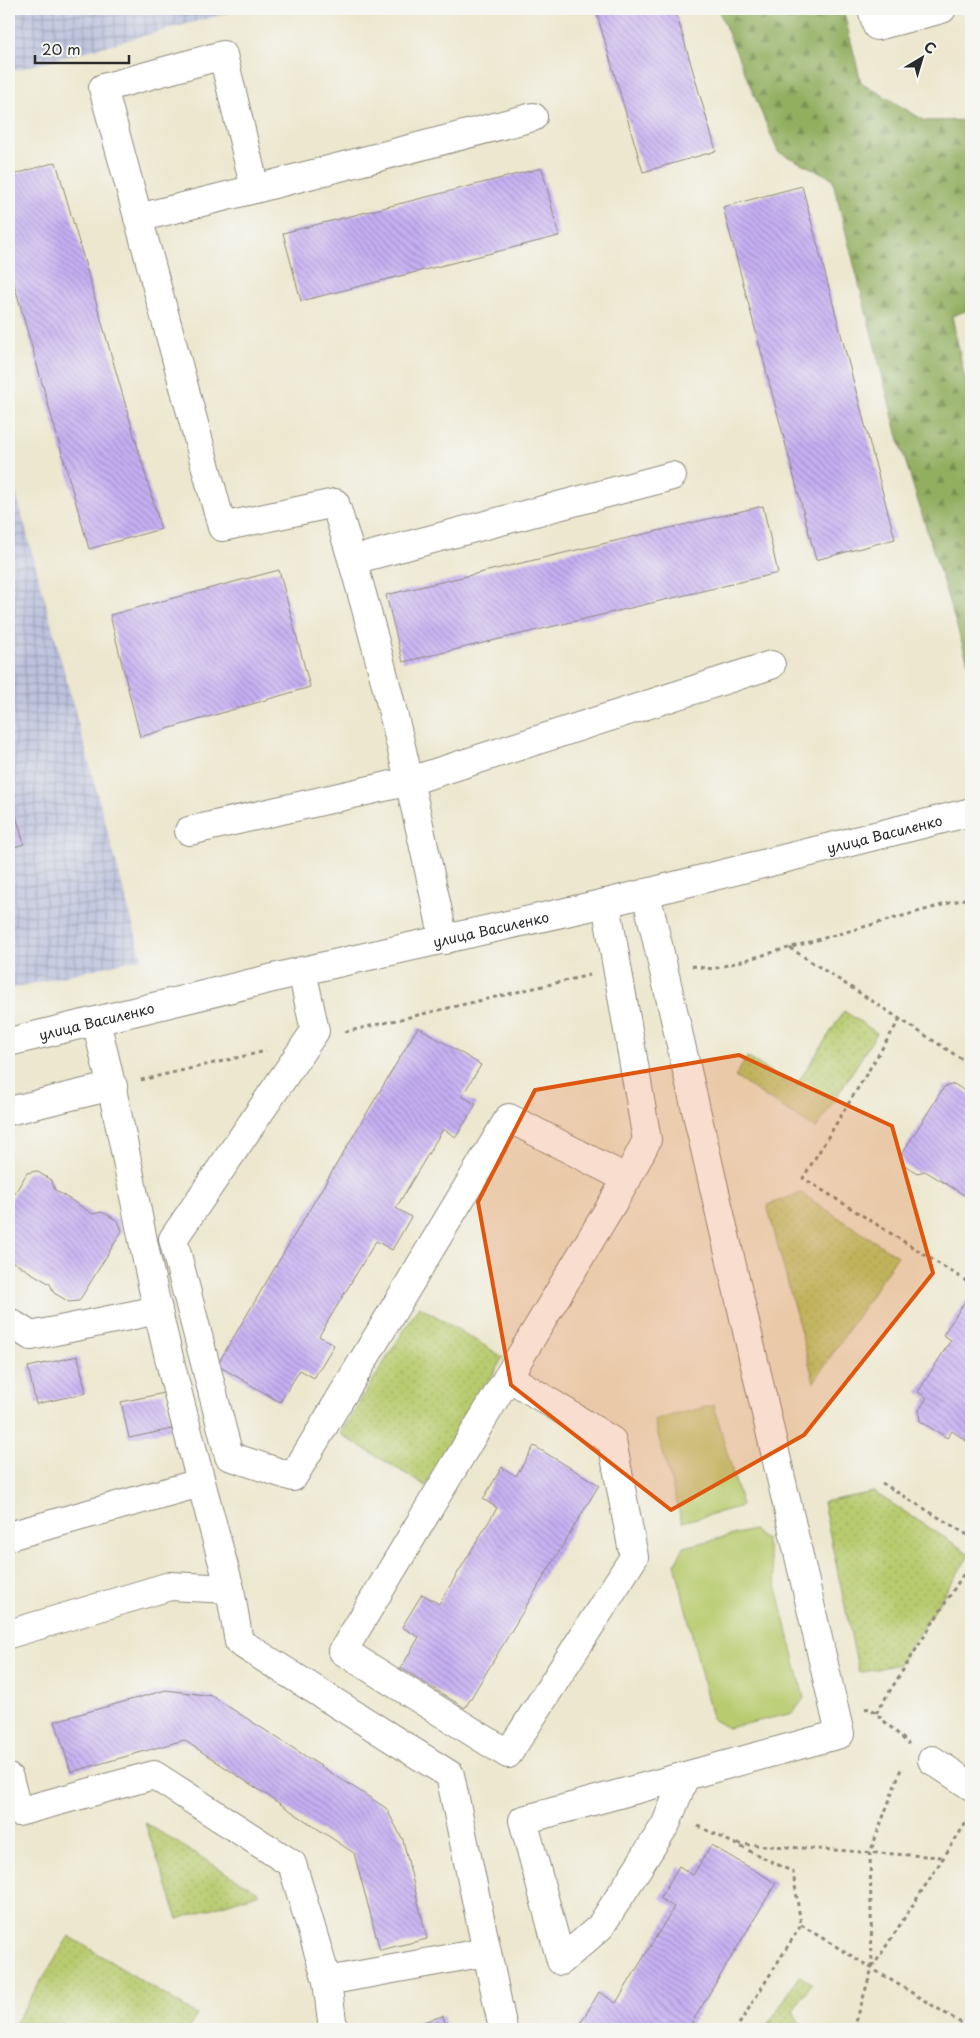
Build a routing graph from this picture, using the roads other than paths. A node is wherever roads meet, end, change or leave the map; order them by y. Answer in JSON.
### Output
{"nodes":[{"id":1,"x":872,"y":9,"type":"edge"},
{"id":2,"x":942,"y":9,"type":"edge"},
{"id":3,"x":533,"y":117,"type":"dead end"},
{"id":4,"x":255,"y":189,"type":"junction"},
{"id":5,"x":138,"y":218,"type":"junction"},
{"id":6,"x":672,"y":476,"type":"dead end"},
{"id":7,"x":353,"y":560,"type":"junction"},
{"id":8,"x":771,"y":665,"type":"dead end"},
{"id":9,"x":410,"y":781,"type":"junction"},
{"id":10,"x":971,"y":812,"type":"edge"},
{"id":11,"x":189,"y":831,"type":"dead end"},
{"id":12,"x":646,"y":893,"type":"junction"},
{"id":13,"x":606,"y":903,"type":"junction"},
{"id":14,"x":444,"y":940,"type":"junction"},
{"id":15,"x":302,"y":971,"type":"junction"},
{"id":16,"x":96,"y":1022,"type":"junction"},
{"id":17,"x":9,"y":1042,"type":"edge"},
{"id":18,"x":113,"y":1086,"type":"junction"},
{"id":19,"x":9,"y":1111,"type":"edge"},
{"id":20,"x":627,"y":1179,"type":"junction"},
{"id":21,"x":158,"y":1310,"type":"junction"},
{"id":22,"x":9,"y":1322,"type":"edge"},
{"id":23,"x":509,"y":1377,"type":"junction"},
{"id":24,"x":200,"y":1483,"type":"junction"},
{"id":25,"x":9,"y":1536,"type":"edge"},
{"id":26,"x":230,"y":1589,"type":"junction"},
{"id":27,"x":9,"y":1634,"type":"edge"},
{"id":28,"x":919,"y":1756,"type":"road end"},
{"id":29,"x":685,"y":1776,"type":"junction"},
{"id":30,"x":9,"y":1778,"type":"edge"},
{"id":31,"x":971,"y":1786,"type":"edge"},
{"id":32,"x":13,"y":1813,"type":"edge"},
{"id":33,"x":486,"y":1952,"type":"junction"},
{"id":34,"x":327,"y":1981,"type":"junction"},
{"id":35,"x":333,"y":2029,"type":"edge"},
{"id":36,"x":503,"y":2029,"type":"edge"}],
"edges":[{"from":1,"to":2,"type":"street"},
{"from":3,"to":4,"type":"street"},
{"from":4,"to":5,"type":"street"},
{"from":4,"to":5,"type":"street"},
{"from":5,"to":7,"type":"street"},
{"from":6,"to":7,"type":"street"},
{"from":7,"to":9,"type":"street"},
{"from":8,"to":9,"type":"street"},
{"from":9,"to":11,"type":"street"},
{"from":9,"to":14,"type":"street"},
{"from":10,"to":12,"type":"street","name":"улица Василенко"},
{"from":12,"to":13,"type":"street","name":"улица Василенко"},
{"from":12,"to":29,"type":"street"},
{"from":13,"to":14,"type":"street","name":"улица Василенко"},
{"from":13,"to":20,"type":"street"},
{"from":14,"to":15,"type":"street","name":"улица Василенко"},
{"from":15,"to":16,"type":"street","name":"улица Василенко"},
{"from":15,"to":20,"type":"street"},
{"from":16,"to":17,"type":"street","name":"улица Василенко"},
{"from":16,"to":18,"type":"street"},
{"from":18,"to":19,"type":"street"},
{"from":18,"to":21,"type":"street"},
{"from":20,"to":23,"type":"street"},
{"from":21,"to":22,"type":"street"},
{"from":21,"to":24,"type":"street"},
{"from":23,"to":23,"type":"street"},
{"from":24,"to":25,"type":"street"},
{"from":24,"to":26,"type":"street"},
{"from":26,"to":27,"type":"street"},
{"from":26,"to":33,"type":"street"},
{"from":28,"to":31,"type":"street"},
{"from":29,"to":29,"type":"street"},
{"from":30,"to":32,"type":"street"},
{"from":32,"to":34,"type":"street"},
{"from":33,"to":34,"type":"street"},
{"from":33,"to":36,"type":"street"},
{"from":34,"to":35,"type":"street"}]}
